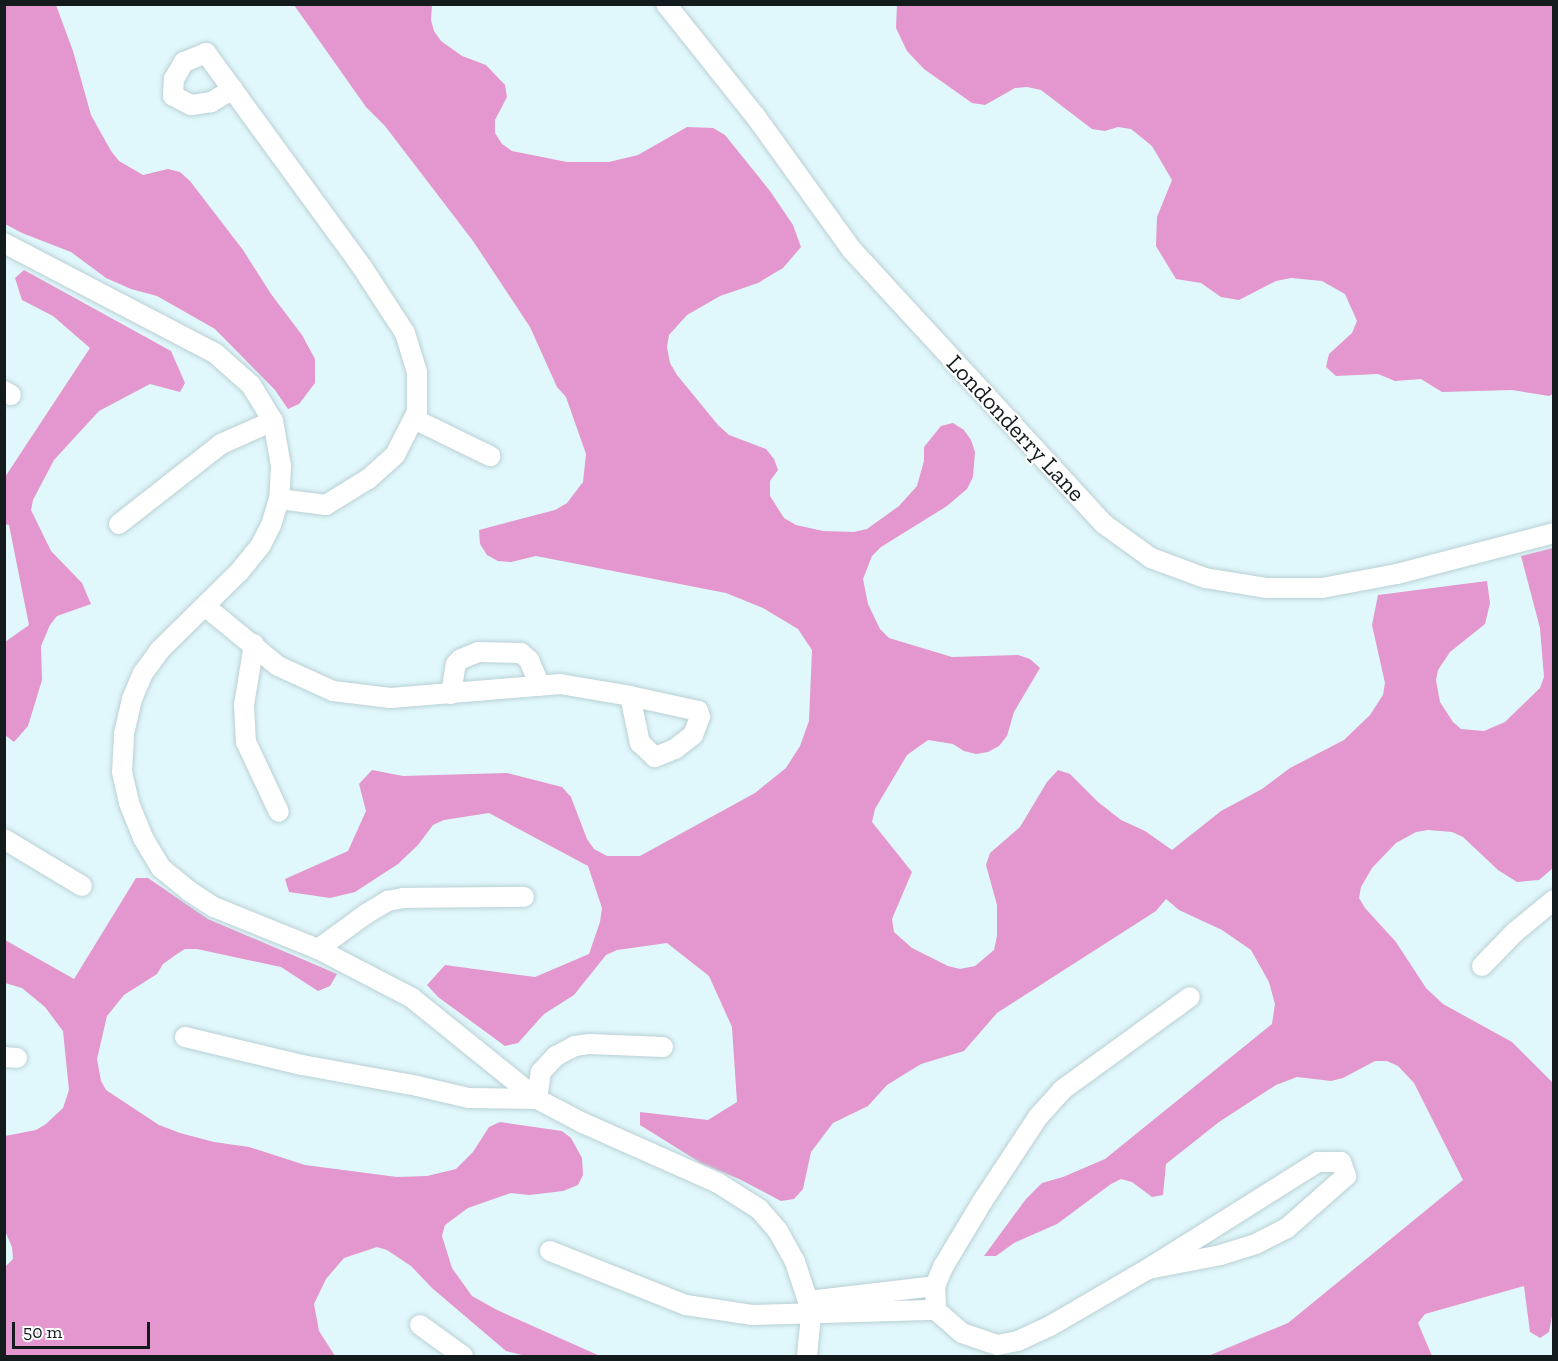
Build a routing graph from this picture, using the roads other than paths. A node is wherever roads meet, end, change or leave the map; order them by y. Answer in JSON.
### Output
{"nodes":[{"id":1,"x":666,"y":4,"type":"edge"},
{"id":2,"x":233,"y":89,"type":"dead end"},
{"id":3,"x":4,"y":243,"type":"edge"},
{"id":4,"x":414,"y":418,"type":"junction"},
{"id":5,"x":273,"y":421,"type":"junction"},
{"id":6,"x":490,"y":456,"type":"dead end"},
{"id":7,"x":279,"y":499,"type":"junction"},
{"id":8,"x":119,"y":524,"type":"dead end"},
{"id":9,"x":1554,"y":534,"type":"edge"},
{"id":10,"x":206,"y":607,"type":"junction"},
{"id":11,"x":254,"y":644,"type":"junction"},
{"id":12,"x":540,"y":686,"type":"junction"},
{"id":13,"x":451,"y":694,"type":"junction"},
{"id":14,"x":630,"y":696,"type":"dead end"},
{"id":15,"x":279,"y":812,"type":"dead end"},
{"id":16,"x":4,"y":839,"type":"edge"},
{"id":17,"x":82,"y":886,"type":"dead end"},
{"id":18,"x":524,"y":897,"type":"dead end"},
{"id":19,"x":1554,"y":900,"type":"edge"},
{"id":20,"x":318,"y":949,"type":"junction"},
{"id":21,"x":1482,"y":966,"type":"dead end"},
{"id":22,"x":1190,"y":997,"type":"dead end"},
{"id":23,"x":185,"y":1037,"type":"dead end"},
{"id":24,"x":663,"y":1047,"type":"dead end"},
{"id":25,"x":537,"y":1099,"type":"junction"},
{"id":26,"x":550,"y":1251,"type":"dead end"},
{"id":27,"x":1148,"y":1269,"type":"junction"},
{"id":28,"x":935,"y":1286,"type":"junction"},
{"id":29,"x":810,"y":1308,"type":"junction"},
{"id":30,"x":936,"y":1310,"type":"junction"},
{"id":31,"x":420,"y":1325,"type":"dead end"},
{"id":32,"x":463,"y":1356,"type":"edge"},
{"id":33,"x":807,"y":1356,"type":"edge"}],
"edges":[{"from":1,"to":9,"type":"street","name":"Londonderry Lane"},
{"from":2,"to":4,"type":"street"},
{"from":3,"to":5,"type":"street"},
{"from":4,"to":6,"type":"street"},
{"from":4,"to":7,"type":"street"},
{"from":5,"to":7,"type":"street"},
{"from":5,"to":8,"type":"street"},
{"from":7,"to":10,"type":"street"},
{"from":10,"to":11,"type":"street"},
{"from":10,"to":20,"type":"street"},
{"from":11,"to":13,"type":"street"},
{"from":11,"to":15,"type":"street"},
{"from":12,"to":13,"type":"street"},
{"from":12,"to":13,"type":"street"},
{"from":12,"to":14,"type":"street"},
{"from":16,"to":17,"type":"street"},
{"from":18,"to":20,"type":"street"},
{"from":19,"to":21,"type":"street"},
{"from":20,"to":25,"type":"street"},
{"from":22,"to":28,"type":"street"},
{"from":23,"to":25,"type":"street"},
{"from":24,"to":25,"type":"street"},
{"from":25,"to":29,"type":"street"},
{"from":26,"to":29,"type":"street"},
{"from":27,"to":27,"type":"street"},
{"from":27,"to":30,"type":"street"},
{"from":28,"to":29,"type":"street"},
{"from":28,"to":30,"type":"street"},
{"from":29,"to":30,"type":"street"},
{"from":29,"to":33,"type":"street"},
{"from":31,"to":32,"type":"street"}]}
